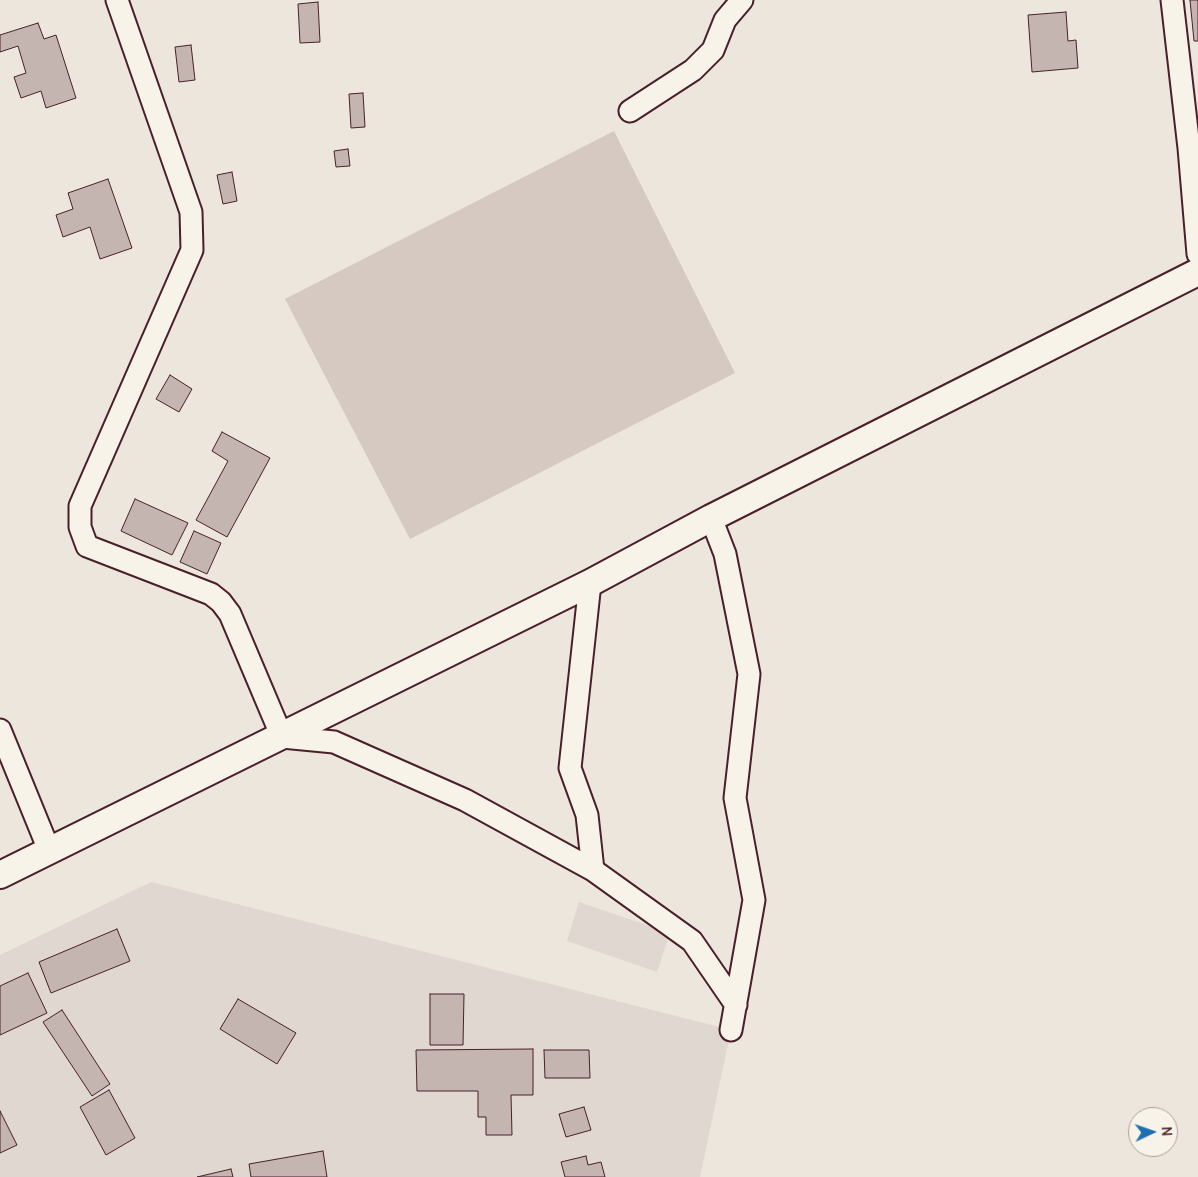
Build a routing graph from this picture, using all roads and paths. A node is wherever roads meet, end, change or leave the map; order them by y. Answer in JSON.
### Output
{"nodes":[{"id":1,"x":117,"y":0,"type":"edge"},
{"id":2,"x":742,"y":0,"type":"edge"},
{"id":3,"x":1172,"y":0,"type":"edge"},
{"id":4,"x":630,"y":111,"type":"dead end"},
{"id":5,"x":1198,"y":254,"type":"edge"},
{"id":6,"x":1198,"y":272,"type":"edge"},
{"id":7,"x":711,"y":518,"type":"junction"},
{"id":8,"x":590,"y":583,"type":"junction"},
{"id":9,"x":0,"y":730,"type":"edge"},
{"id":10,"x":282,"y":737,"type":"junction"},
{"id":11,"x":49,"y":850,"type":"junction"},
{"id":12,"x":593,"y":870,"type":"junction"},
{"id":13,"x":0,"y":875,"type":"edge"},
{"id":14,"x":736,"y":1005,"type":"junction"},
{"id":15,"x":731,"y":1030,"type":"dead end"}],
"edges":[{"from":1,"to":10,"type":"street"},
{"from":2,"to":4,"type":"street"},
{"from":3,"to":5,"type":"street"},
{"from":6,"to":7,"type":"street"},
{"from":7,"to":8,"type":"street"},
{"from":7,"to":14,"type":"street"},
{"from":8,"to":10,"type":"street"},
{"from":8,"to":12,"type":"street"},
{"from":9,"to":11,"type":"street"},
{"from":10,"to":11,"type":"street"},
{"from":10,"to":12,"type":"street"},
{"from":11,"to":13,"type":"street"},
{"from":12,"to":14,"type":"street"},
{"from":14,"to":15,"type":"street"}]}
